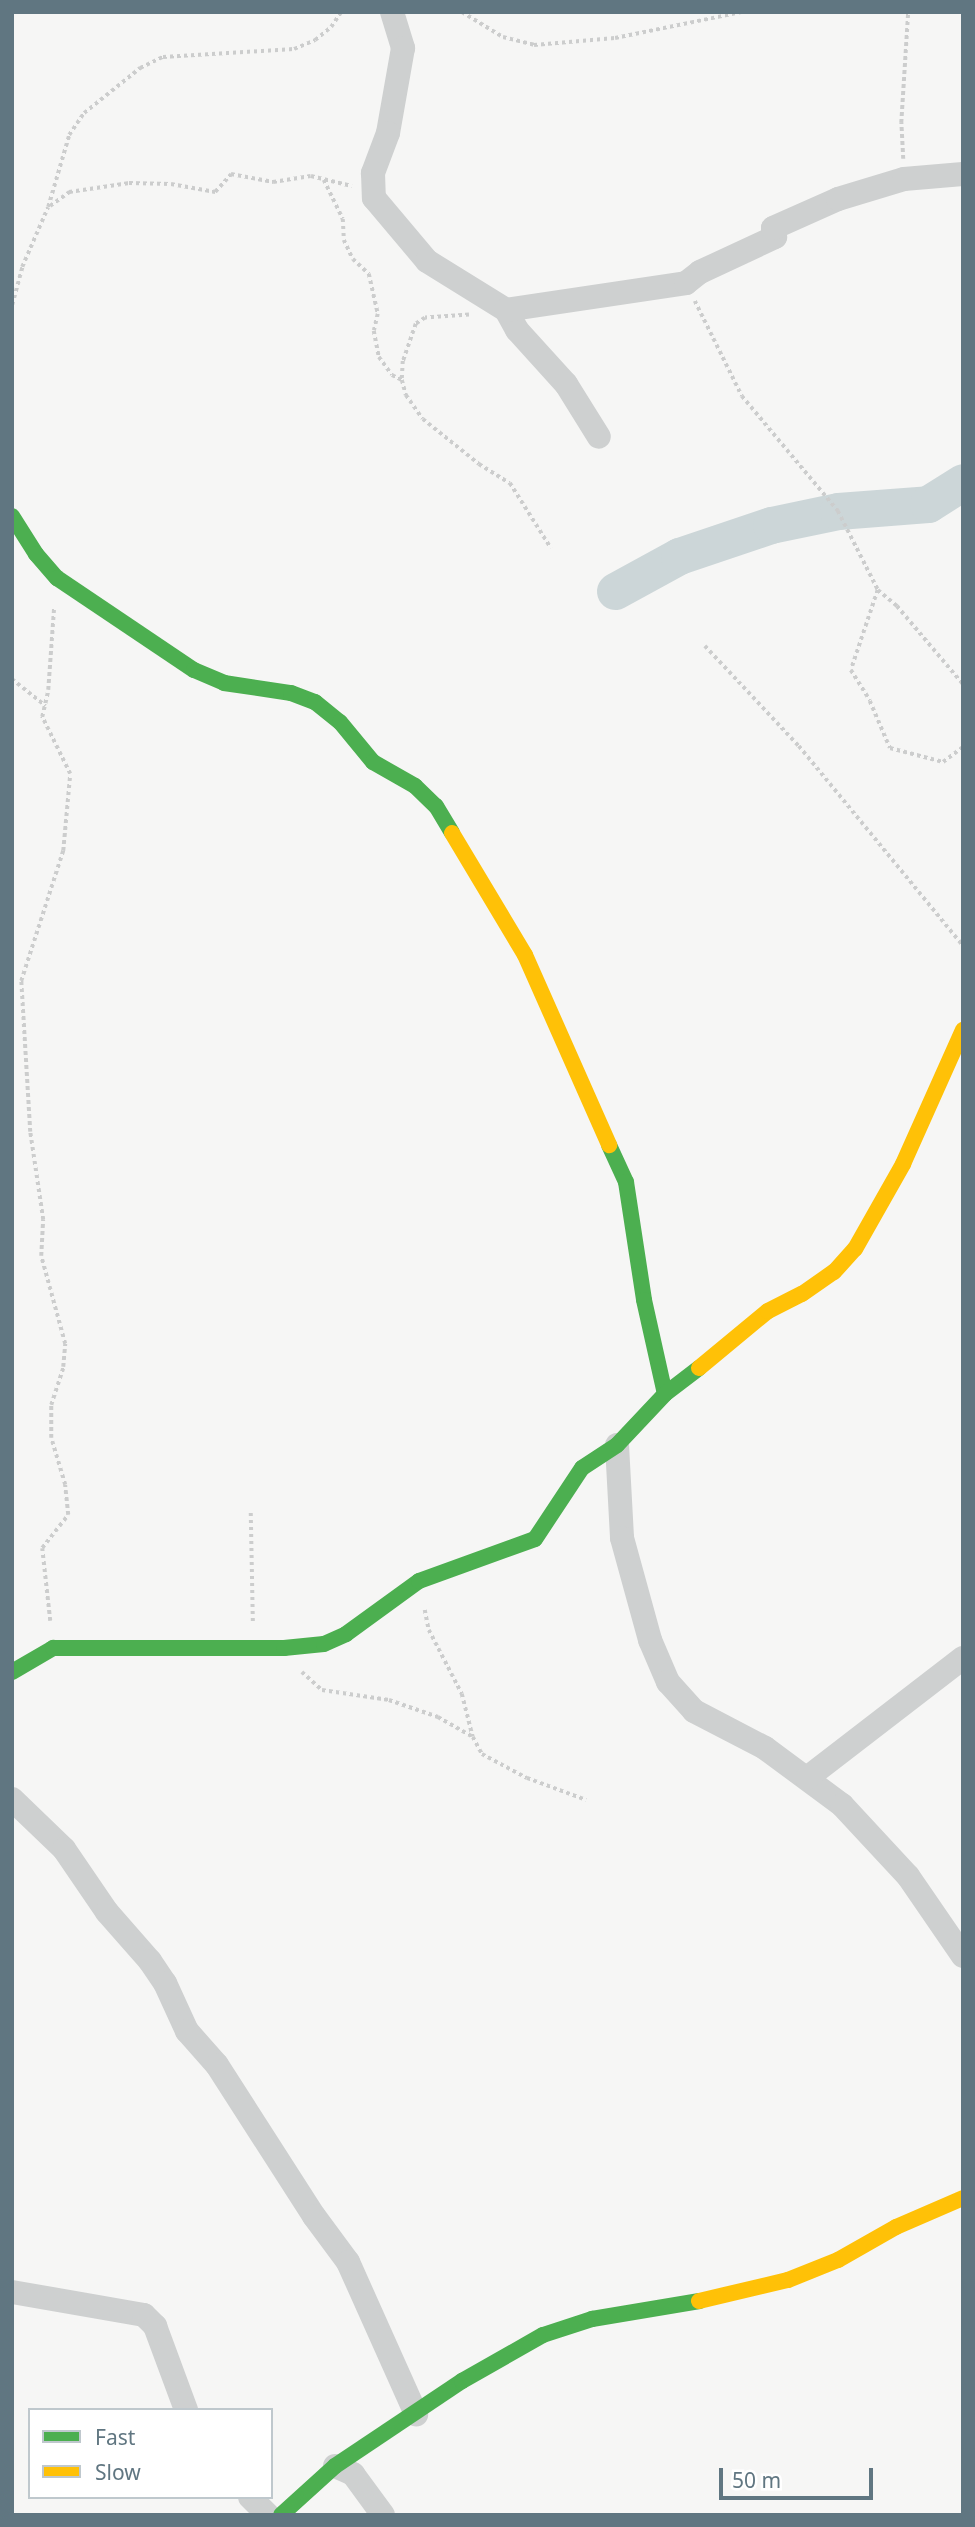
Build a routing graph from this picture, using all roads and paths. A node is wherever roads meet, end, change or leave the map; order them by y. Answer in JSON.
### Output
{"nodes":[{"id":1,"x":341,"y":12,"type":"edge"},
{"id":2,"x":392,"y":12,"type":"edge"},
{"id":3,"x":462,"y":12,"type":"edge"},
{"id":4,"x":742,"y":12,"type":"edge"},
{"id":5,"x":908,"y":12,"type":"edge"},
{"id":6,"x":963,"y":174,"type":"edge"},
{"id":7,"x":904,"y":179,"type":"junction"},
{"id":8,"x":323,"y":180,"type":"junction"},
{"id":9,"x":374,"y":198,"type":"junction"},
{"id":10,"x":48,"y":207,"type":"junction"},
{"id":11,"x":686,"y":283,"type":"junction"},
{"id":12,"x":12,"y":305,"type":"edge"},
{"id":13,"x":506,"y":310,"type":"junction"},
{"id":14,"x":402,"y":380,"type":"junction"},
{"id":15,"x":599,"y":437,"type":"dead end"},
{"id":16,"x":12,"y":516,"type":"edge"},
{"id":17,"x":551,"y":548,"type":"dead end"},
{"id":18,"x":57,"y":578,"type":"junction"},
{"id":19,"x":878,"y":590,"type":"junction"},
{"id":20,"x":705,"y":646,"type":"dead end"},
{"id":21,"x":12,"y":680,"type":"edge"},
{"id":22,"x":963,"y":684,"type":"edge"},
{"id":23,"x":46,"y":706,"type":"junction"},
{"id":24,"x":963,"y":747,"type":"edge"},
{"id":25,"x":963,"y":946,"type":"edge"},
{"id":26,"x":963,"y":1030,"type":"edge"},
{"id":27,"x":665,"y":1394,"type":"junction"},
{"id":28,"x":617,"y":1445,"type":"junction"},
{"id":29,"x":251,"y":1513,"type":"dead end"},
{"id":30,"x":419,"y":1581,"type":"junction"},
{"id":31,"x":53,"y":1648,"type":"junction"},
{"id":32,"x":256,"y":1648,"type":"junction"},
{"id":33,"x":285,"y":1648,"type":"junction"},
{"id":34,"x":963,"y":1658,"type":"edge"},
{"id":35,"x":12,"y":1672,"type":"edge"},
{"id":36,"x":473,"y":1737,"type":"junction"},
{"id":37,"x":807,"y":1778,"type":"junction"},
{"id":38,"x":12,"y":1799,"type":"edge"},
{"id":39,"x":586,"y":1800,"type":"dead end"},
{"id":40,"x":963,"y":1956,"type":"edge"},
{"id":41,"x":963,"y":2198,"type":"edge"},
{"id":42,"x":12,"y":2292,"type":"edge"},
{"id":43,"x":185,"y":2408,"type":"edge"},
{"id":44,"x":416,"y":2414,"type":"junction"},
{"id":45,"x":335,"y":2466,"type":"junction"},
{"id":46,"x":252,"y":2499,"type":"edge"},
{"id":47,"x":268,"y":2515,"type":"edge"},
{"id":48,"x":281,"y":2515,"type":"edge"},
{"id":49,"x":383,"y":2515,"type":"edge"}],
"edges":[{"from":1,"to":10,"type":"path"},
{"from":2,"to":9,"type":"street"},
{"from":3,"to":4,"type":"path"},
{"from":5,"to":7,"type":"path"},
{"from":6,"to":7,"type":"street"},
{"from":7,"to":11,"type":"street"},
{"from":8,"to":9,"type":"path"},
{"from":8,"to":10,"type":"path"},
{"from":8,"to":14,"type":"path"},
{"from":9,"to":13,"type":"street"},
{"from":10,"to":12,"type":"path"},
{"from":11,"to":13,"type":"street"},
{"from":11,"to":19,"type":"path"},
{"from":13,"to":14,"type":"path"},
{"from":13,"to":15,"type":"street"},
{"from":14,"to":17,"type":"path"},
{"from":16,"to":18,"type":"street"},
{"from":18,"to":23,"type":"path"},
{"from":18,"to":27,"type":"street"},
{"from":19,"to":22,"type":"path"},
{"from":19,"to":24,"type":"path"},
{"from":20,"to":25,"type":"path"},
{"from":21,"to":23,"type":"path"},
{"from":23,"to":31,"type":"path"},
{"from":26,"to":27,"type":"street"},
{"from":27,"to":28,"type":"street"},
{"from":28,"to":30,"type":"street"},
{"from":28,"to":37,"type":"street"},
{"from":29,"to":32,"type":"path"},
{"from":30,"to":33,"type":"street"},
{"from":30,"to":36,"type":"path"},
{"from":31,"to":32,"type":"street"},
{"from":31,"to":35,"type":"street"},
{"from":32,"to":33,"type":"street"},
{"from":33,"to":36,"type":"path"},
{"from":34,"to":37,"type":"street"},
{"from":36,"to":39,"type":"path"},
{"from":37,"to":40,"type":"street"},
{"from":38,"to":44,"type":"street"},
{"from":41,"to":44,"type":"street"},
{"from":42,"to":43,"type":"street"},
{"from":44,"to":45,"type":"street"},
{"from":45,"to":48,"type":"street"},
{"from":45,"to":49,"type":"street"},
{"from":46,"to":47,"type":"street"}]}
